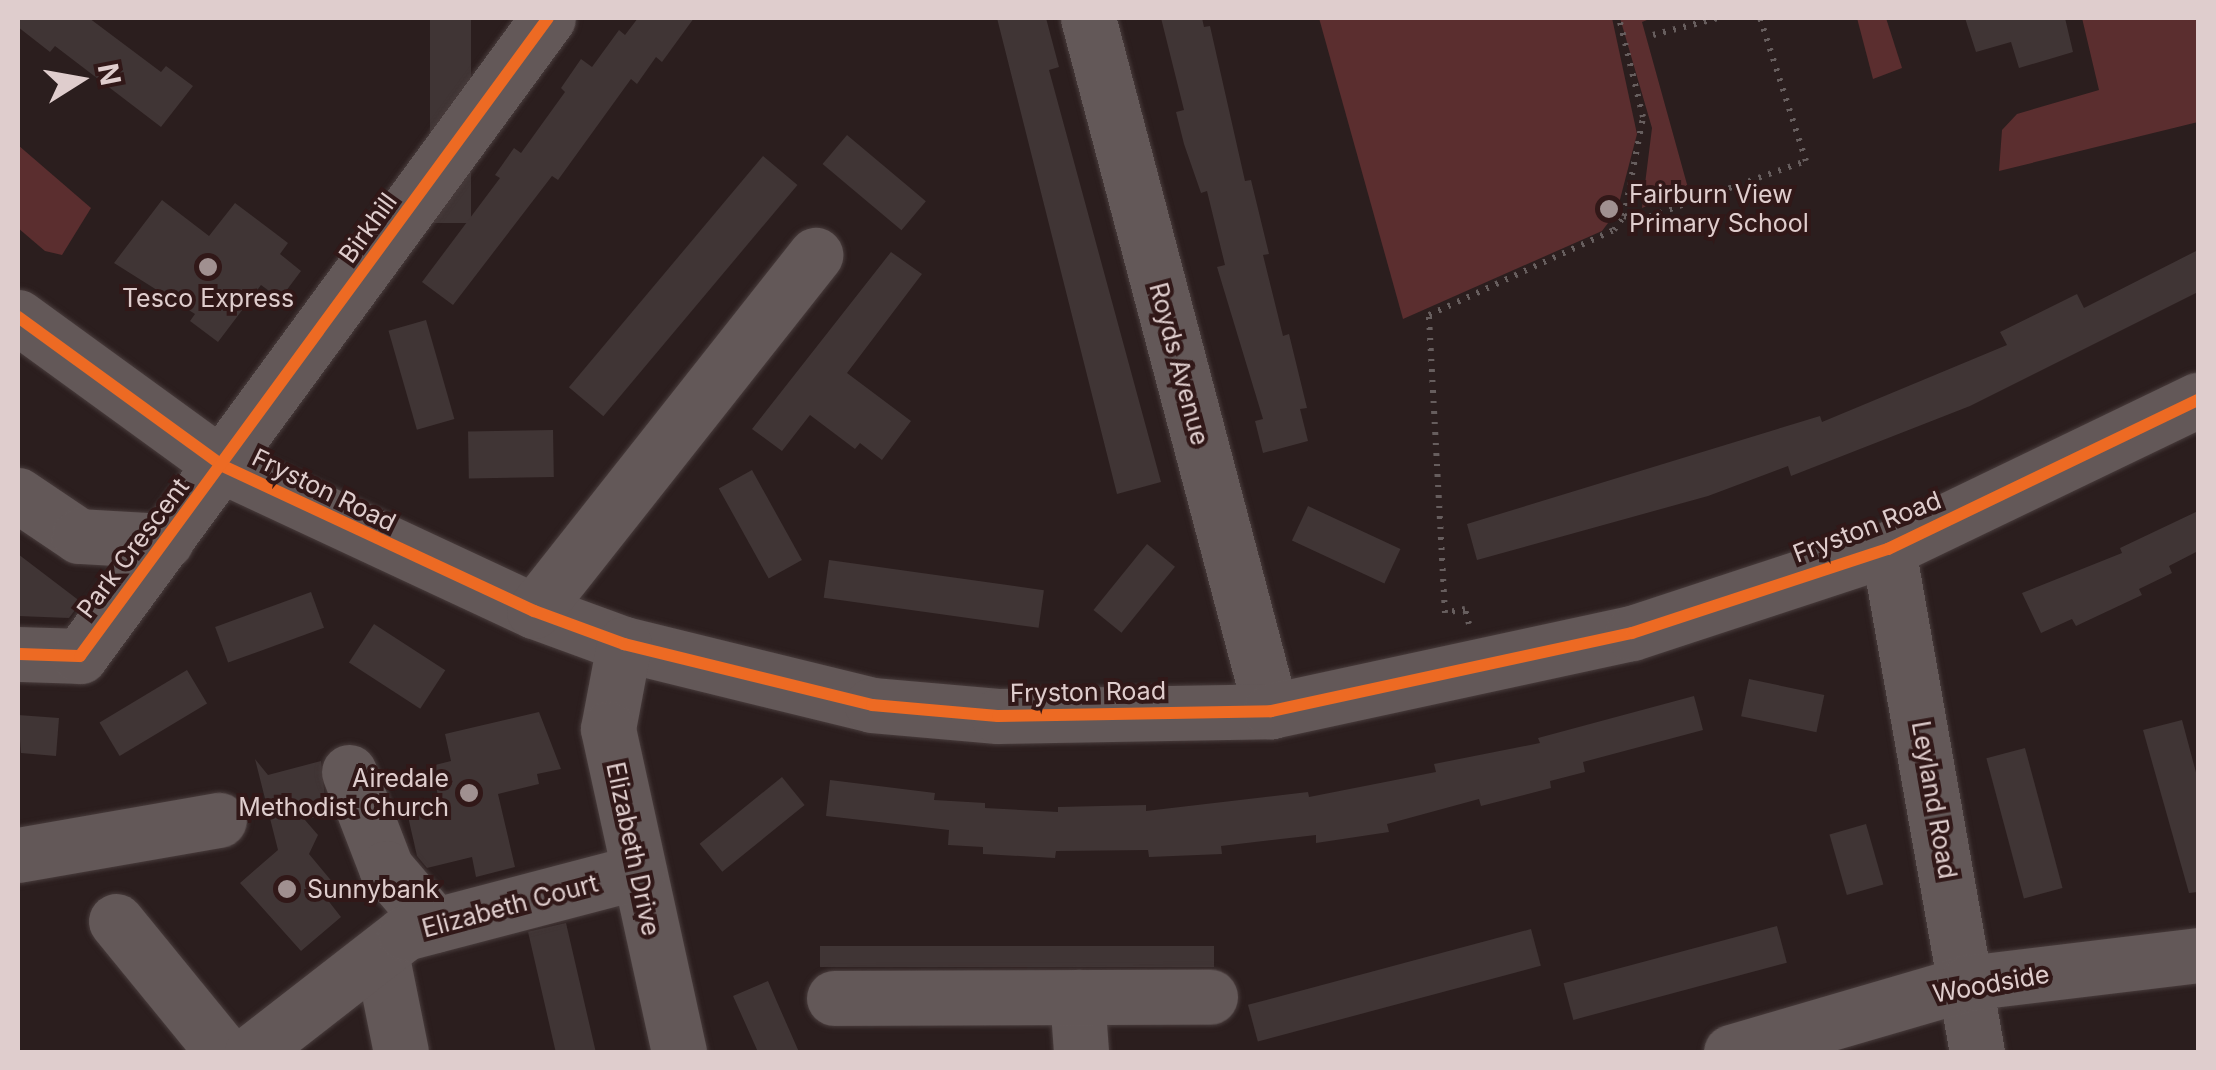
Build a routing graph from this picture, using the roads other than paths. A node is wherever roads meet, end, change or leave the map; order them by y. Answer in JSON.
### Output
{"nodes":[{"id":1,"x":548,"y":18,"type":"edge"},
{"id":2,"x":1088,"y":18,"type":"edge"},
{"id":3,"x":815,"y":255,"type":"dead end"},
{"id":4,"x":18,"y":317,"type":"edge"},
{"id":5,"x":2198,"y":400,"type":"edge"},
{"id":6,"x":224,"y":466,"type":"junction"},
{"id":7,"x":18,"y":495,"type":"edge"},
{"id":8,"x":166,"y":541,"type":"junction"},
{"id":9,"x":1888,"y":549,"type":"junction"},
{"id":10,"x":534,"y":612,"type":"junction"},
{"id":11,"x":624,"y":644,"type":"junction"},
{"id":12,"x":18,"y":654,"type":"edge"},
{"id":13,"x":1271,"y":711,"type":"junction"},
{"id":14,"x":348,"y":772,"type":"dead end"},
{"id":15,"x":219,"y":820,"type":"dead end"},
{"id":16,"x":18,"y":855,"type":"edge"},
{"id":17,"x":637,"y":872,"type":"junction"},
{"id":18,"x":116,"y":921,"type":"dead end"},
{"id":19,"x":434,"y":926,"type":"junction"},
{"id":20,"x":381,"y":953,"type":"junction"},
{"id":21,"x":2198,"y":955,"type":"edge"},
{"id":22,"x":1967,"y":983,"type":"junction"},
{"id":23,"x":1076,"y":997,"type":"junction"},
{"id":24,"x":1210,"y":997,"type":"dead end"},
{"id":25,"x":834,"y":998,"type":"dead end"},
{"id":26,"x":298,"y":1033,"type":"edge"},
{"id":27,"x":223,"y":1052,"type":"edge"},
{"id":28,"x":400,"y":1052,"type":"edge"},
{"id":29,"x":678,"y":1052,"type":"edge"},
{"id":30,"x":1081,"y":1052,"type":"edge"},
{"id":31,"x":1730,"y":1052,"type":"edge"},
{"id":32,"x":1977,"y":1052,"type":"edge"}],
"edges":[{"from":1,"to":6,"type":"street","name":"Birkhill"},
{"from":2,"to":13,"type":"street","name":"Royds Avenue"},
{"from":3,"to":10,"type":"street"},
{"from":4,"to":6,"type":"street","name":"Fryston Road"},
{"from":5,"to":9,"type":"street","name":"Fryston Road"},
{"from":6,"to":8,"type":"street","name":"Park Crescent"},
{"from":6,"to":10,"type":"street","name":"Fryston Road"},
{"from":7,"to":8,"type":"street"},
{"from":8,"to":12,"type":"street","name":"Park Crescent"},
{"from":9,"to":13,"type":"street","name":"Fryston Road"},
{"from":9,"to":22,"type":"street","name":"Leyland Road"},
{"from":10,"to":11,"type":"street","name":"Fryston Road"},
{"from":11,"to":13,"type":"street","name":"Fryston Road"},
{"from":11,"to":17,"type":"street","name":"Elizabeth Drive"},
{"from":14,"to":19,"type":"street"},
{"from":15,"to":16,"type":"street"},
{"from":17,"to":19,"type":"street","name":"Elizabeth Court"},
{"from":17,"to":29,"type":"street","name":"Elizabeth Drive"},
{"from":18,"to":27,"type":"street"},
{"from":19,"to":20,"type":"street","name":"Elizabeth Court"},
{"from":20,"to":26,"type":"street","name":"Elizabeth Court"},
{"from":20,"to":28,"type":"street"},
{"from":21,"to":22,"type":"street","name":"Woodside"},
{"from":22,"to":31,"type":"street","name":"Woodside"},
{"from":22,"to":32,"type":"street","name":"Leyland Road"},
{"from":23,"to":24,"type":"street"},
{"from":23,"to":25,"type":"street"},
{"from":23,"to":30,"type":"street"}]}
